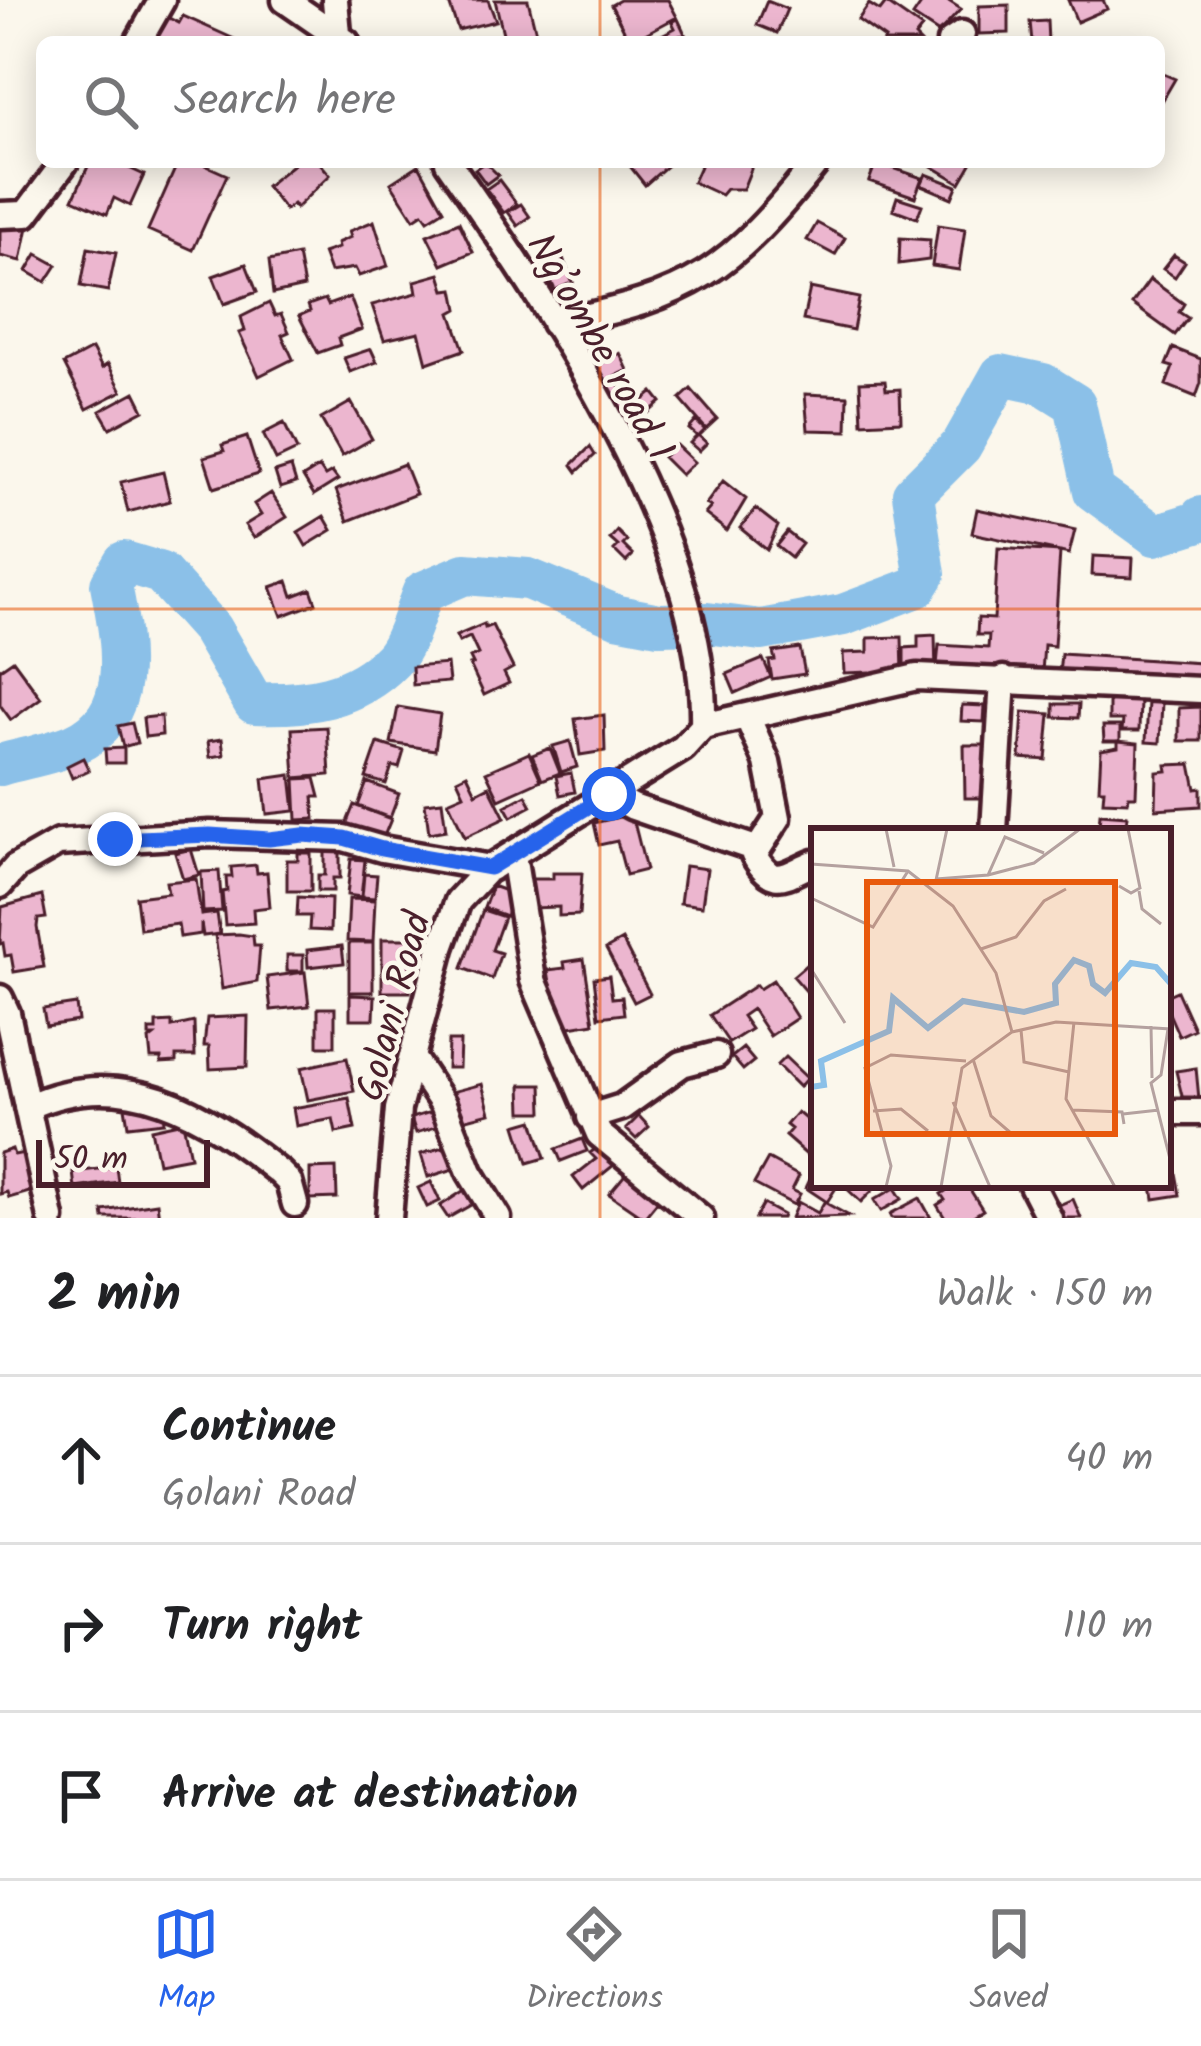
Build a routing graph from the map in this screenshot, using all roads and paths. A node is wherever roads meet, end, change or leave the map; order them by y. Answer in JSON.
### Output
{"nodes":[{"id":1,"x":162,"y":0,"type":"edge"},
{"id":2,"x":285,"y":0,"type":"edge"},
{"id":3,"x":335,"y":0,"type":"edge"},
{"id":4,"x":141,"y":36,"type":"edge"},
{"id":5,"x":339,"y":36,"type":"edge"},
{"id":6,"x":342,"y":36,"type":"edge"},
{"id":7,"x":60,"y":168,"type":"edge"},
{"id":8,"x":452,"y":168,"type":"edge"},
{"id":9,"x":812,"y":168,"type":"edge"},
{"id":10,"x":0,"y":215,"type":"edge"},
{"id":11,"x":554,"y":322,"type":"junction"},
{"id":12,"x":1003,"y":679,"type":"junction"},
{"id":13,"x":1201,"y":690,"type":"edge"},
{"id":14,"x":747,"y":716,"type":"junction"},
{"id":15,"x":703,"y":726,"type":"junction"},
{"id":16,"x":609,"y":794,"type":"junction"},
{"id":17,"x":994,"y":828,"type":"edge"},
{"id":18,"x":756,"y":849,"type":"junction"},
{"id":19,"x":501,"y":861,"type":"junction"},
{"id":20,"x":811,"y":865,"type":"edge"},
{"id":21,"x":0,"y":885,"type":"edge"},
{"id":22,"x":0,"y":998,"type":"edge"},
{"id":23,"x":716,"y":1054,"type":"dead end"},
{"id":24,"x":413,"y":1059,"type":"junction"},
{"id":25,"x":27,"y":1107,"type":"junction"},
{"id":26,"x":590,"y":1117,"type":"junction"},
{"id":27,"x":1034,"y":1188,"type":"edge"},
{"id":28,"x":295,"y":1204,"type":"dead end"},
{"id":29,"x":51,"y":1218,"type":"edge"},
{"id":30,"x":389,"y":1218,"type":"edge"},
{"id":31,"x":498,"y":1218,"type":"edge"},
{"id":32,"x":701,"y":1218,"type":"edge"},
{"id":33,"x":1049,"y":1218,"type":"edge"}],
"edges":[{"from":1,"to":4,"type":"street"},
{"from":2,"to":5,"type":"street"},
{"from":3,"to":6,"type":"street"},
{"from":7,"to":10,"type":"street"},
{"from":8,"to":11,"type":"street","name":"Ng’ombe road 1"},
{"from":9,"to":11,"type":"street"},
{"from":11,"to":15,"type":"street","name":"Ng’ombe road 1"},
{"from":12,"to":13,"type":"street"},
{"from":12,"to":14,"type":"street"},
{"from":12,"to":17,"type":"street"},
{"from":14,"to":15,"type":"street"},
{"from":14,"to":18,"type":"street"},
{"from":15,"to":16,"type":"street","name":"Golani Road"},
{"from":16,"to":18,"type":"street"},
{"from":16,"to":19,"type":"street","name":"Golani Road"},
{"from":18,"to":20,"type":"street"},
{"from":19,"to":21,"type":"street"},
{"from":19,"to":24,"type":"street","name":"Golani Road"},
{"from":19,"to":26,"type":"street"},
{"from":22,"to":25,"type":"street"},
{"from":23,"to":26,"type":"street"},
{"from":24,"to":30,"type":"street","name":"Golani Road"},
{"from":24,"to":31,"type":"street"},
{"from":25,"to":28,"type":"street"},
{"from":25,"to":29,"type":"street"},
{"from":26,"to":32,"type":"street"},
{"from":27,"to":33,"type":"street"}]}
